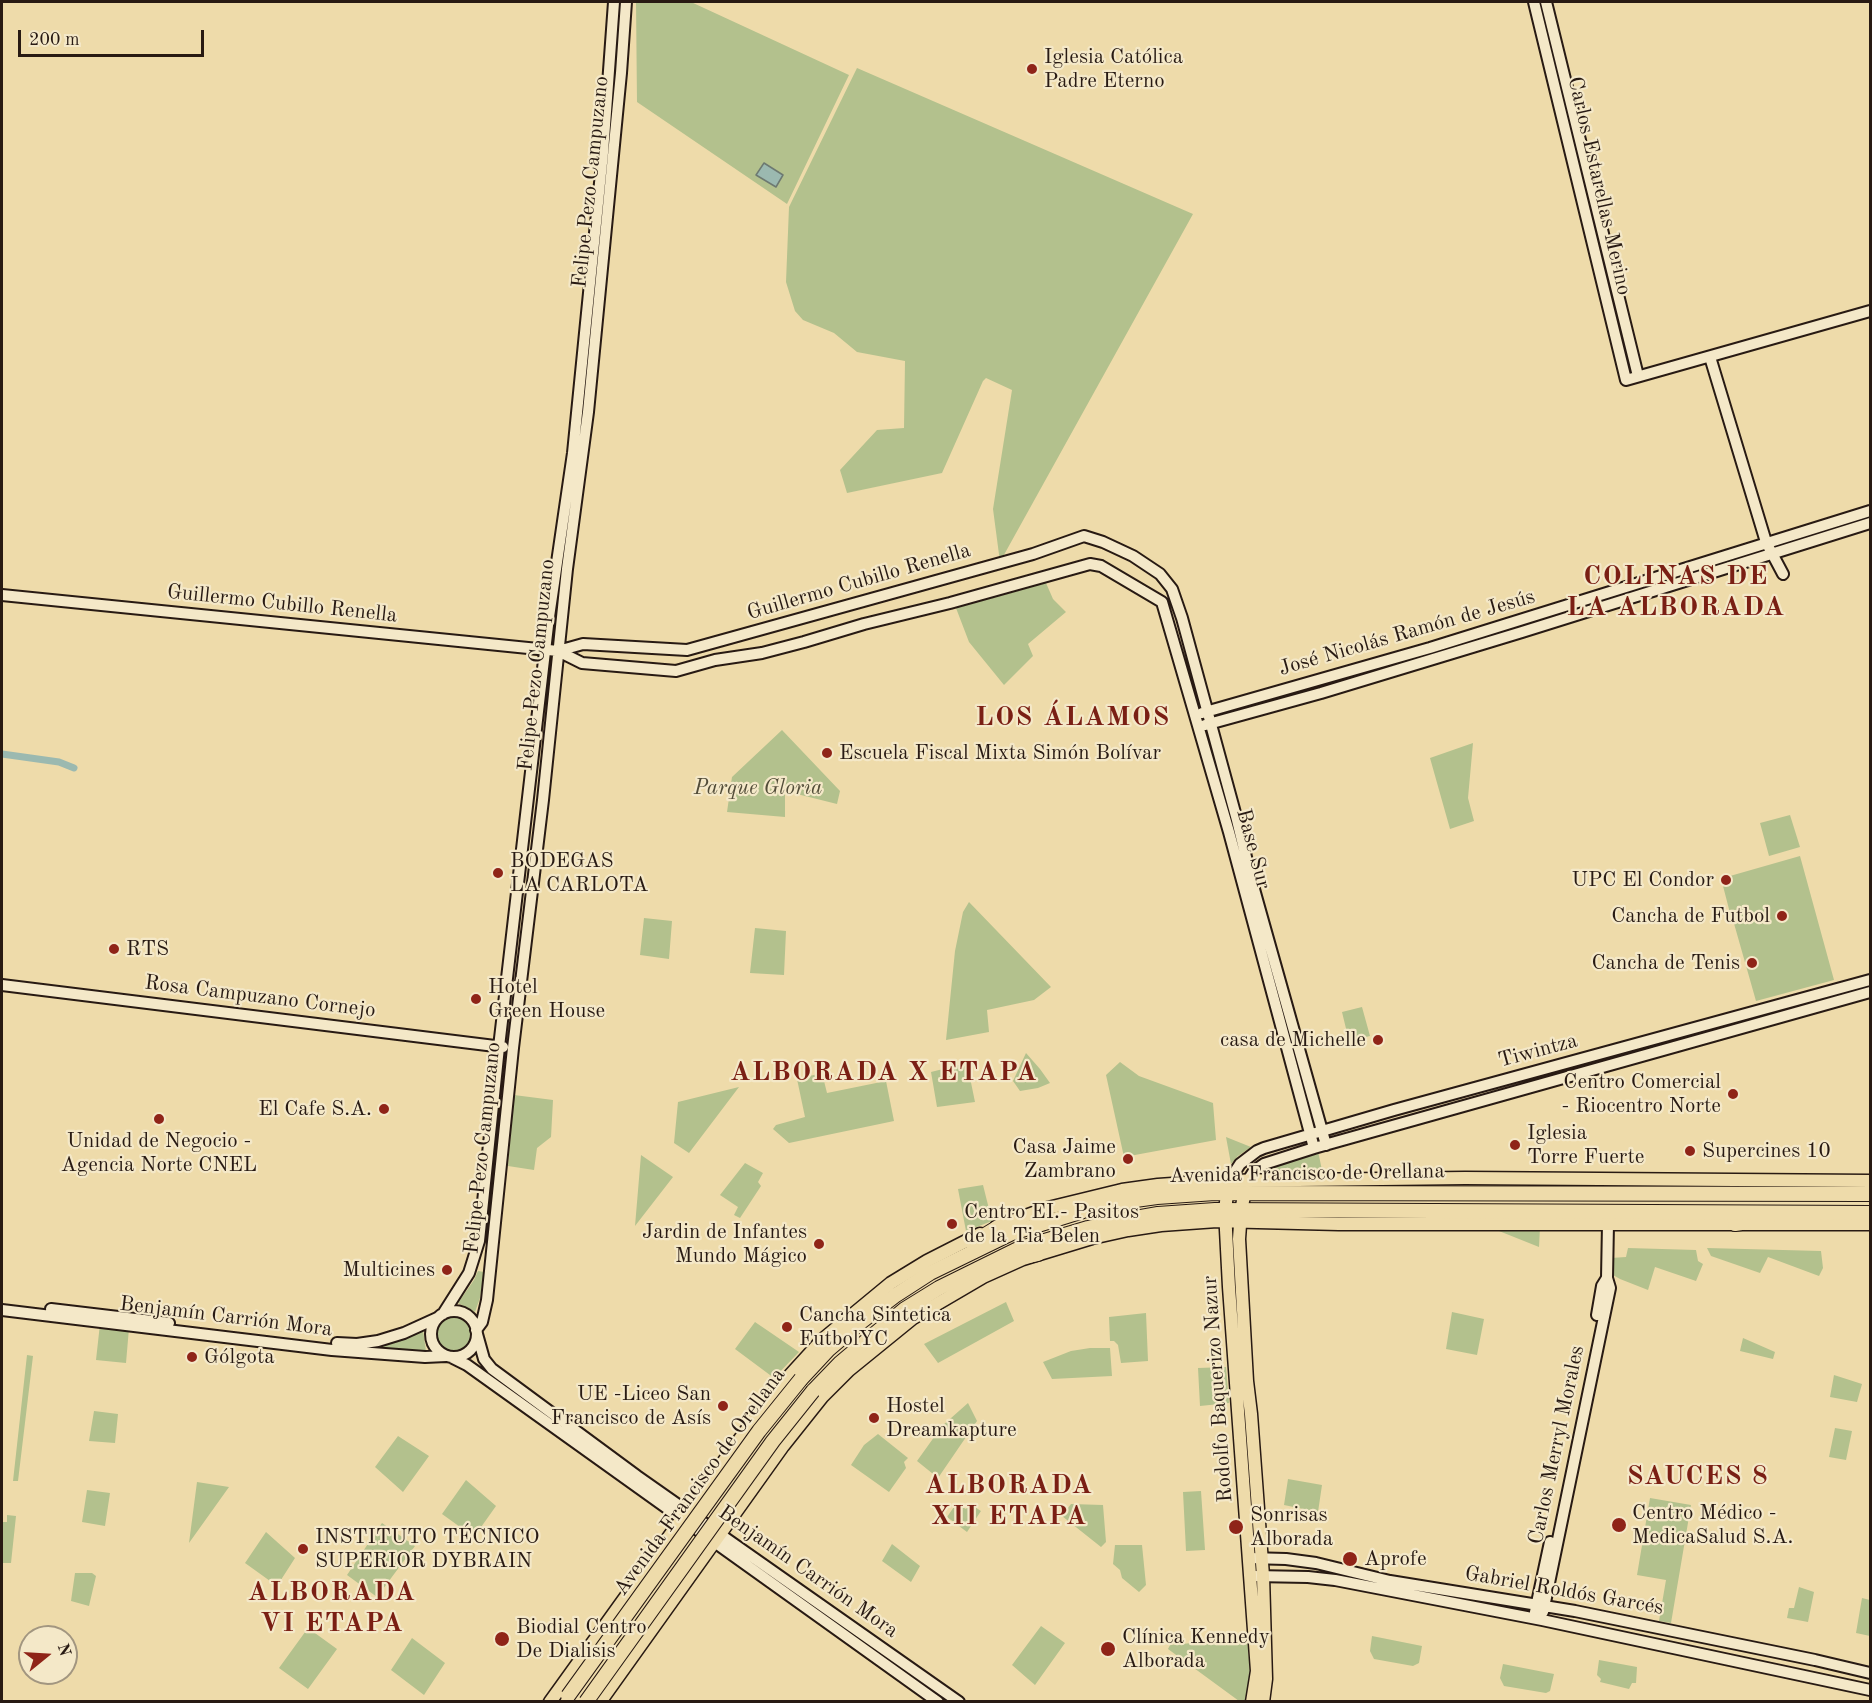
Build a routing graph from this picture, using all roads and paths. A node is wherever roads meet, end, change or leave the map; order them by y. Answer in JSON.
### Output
{"nodes":[{"id":1,"x":614,"y":2,"type":"edge"},
{"id":2,"x":626,"y":2,"type":"edge"},
{"id":3,"x":1534,"y":2,"type":"edge"},
{"id":4,"x":1546,"y":2,"type":"edge"},
{"id":5,"x":1870,"y":311,"type":"edge"},
{"id":6,"x":1710,"y":357,"type":"junction"},
{"id":7,"x":1638,"y":376,"type":"junction"},
{"id":8,"x":582,"y":411,"type":"junction"},
{"id":9,"x":1870,"y":511,"type":"edge"},
{"id":10,"x":1870,"y":523,"type":"edge"},
{"id":11,"x":1766,"y":542,"type":"junction"},
{"id":12,"x":1770,"y":554,"type":"junction"},
{"id":13,"x":1160,"y":574,"type":"joint"},
{"id":14,"x":1783,"y":574,"type":"dead end"},
{"id":15,"x":1126,"y":581,"type":"joint"},
{"id":16,"x":2,"y":595,"type":"edge"},
{"id":17,"x":545,"y":650,"type":"junction"},
{"id":18,"x":558,"y":651,"type":"junction"},
{"id":19,"x":1208,"y":711,"type":"junction"},
{"id":20,"x":1195,"y":715,"type":"junction"},
{"id":21,"x":1211,"y":723,"type":"junction"},
{"id":22,"x":1198,"y":726,"type":"junction"},
{"id":23,"x":1868,"y":980,"type":"edge"},
{"id":24,"x":2,"y":985,"type":"edge"},
{"id":25,"x":1870,"y":992,"type":"edge"},
{"id":26,"x":499,"y":1047,"type":"junction"},
{"id":27,"x":513,"y":1048,"type":"junction"},
{"id":28,"x":497,"y":1065,"type":"junction"},
{"id":29,"x":511,"y":1067,"type":"junction"},
{"id":30,"x":1322,"y":1132,"type":"junction"},
{"id":31,"x":1311,"y":1134,"type":"junction"},
{"id":32,"x":1326,"y":1145,"type":"junction"},
{"id":33,"x":1314,"y":1148,"type":"junction"},
{"id":34,"x":1870,"y":1180,"type":"edge"},
{"id":35,"x":1228,"y":1187,"type":"junction"},
{"id":36,"x":1245,"y":1188,"type":"junction"},
{"id":37,"x":1870,"y":1194,"type":"edge"},
{"id":38,"x":1806,"y":1212,"type":"junction"},
{"id":39,"x":1870,"y":1213,"type":"edge"},
{"id":40,"x":1226,"y":1216,"type":"junction"},
{"id":41,"x":1240,"y":1216,"type":"junction"},
{"id":42,"x":1003,"y":1224,"type":"junction"},
{"id":43,"x":1608,"y":1224,"type":"junction"},
{"id":44,"x":1735,"y":1224,"type":"junction"},
{"id":45,"x":1870,"y":1224,"type":"edge"},
{"id":46,"x":1038,"y":1254,"type":"junction"},
{"id":47,"x":947,"y":1264,"type":"junction"},
{"id":48,"x":977,"y":1268,"type":"junction"},
{"id":49,"x":2,"y":1303,"type":"edge"},
{"id":50,"x":2,"y":1310,"type":"edge"},
{"id":51,"x":440,"y":1316,"type":"junction"},
{"id":52,"x":476,"y":1332,"type":"junction"},
{"id":53,"x":448,"y":1357,"type":"junction"},
{"id":54,"x":726,"y":1457,"type":"junction"},
{"id":55,"x":761,"y":1478,"type":"junction"},
{"id":56,"x":685,"y":1515,"type":"junction"},
{"id":57,"x":718,"y":1538,"type":"junction"},
{"id":58,"x":1256,"y":1558,"type":"junction"},
{"id":59,"x":644,"y":1571,"type":"junction"},
{"id":60,"x":1257,"y":1576,"type":"junction"},
{"id":61,"x":765,"y":1578,"type":"junction"},
{"id":62,"x":796,"y":1586,"type":"junction"},
{"id":63,"x":676,"y":1595,"type":"junction"},
{"id":64,"x":796,"y":1601,"type":"junction"},
{"id":65,"x":1540,"y":1607,"type":"junction"},
{"id":66,"x":829,"y":1609,"type":"junction"},
{"id":67,"x":1538,"y":1620,"type":"junction"},
{"id":68,"x":1870,"y":1673,"type":"edge"},
{"id":69,"x":1870,"y":1690,"type":"edge"},
{"id":70,"x":566,"y":1699,"type":"edge"},
{"id":71,"x":550,"y":1701,"type":"edge"},
{"id":72,"x":586,"y":1701,"type":"edge"},
{"id":73,"x":600,"y":1701,"type":"edge"},
{"id":74,"x":938,"y":1701,"type":"edge"},
{"id":75,"x":959,"y":1701,"type":"edge"},
{"id":76,"x":1252,"y":1701,"type":"edge"},
{"id":77,"x":1263,"y":1701,"type":"edge"}],
"edges":[{"from":1,"to":8,"type":"street","name":"Felipe Pezo Campuzano"},
{"from":2,"to":8,"type":"street","name":"Felipe Pezo Campuzano"},
{"from":3,"to":7,"type":"street","name":"Carlos Estarellas Merino"},
{"from":4,"to":7,"type":"street","name":"Carlos Estarellas Merino"},
{"from":5,"to":6,"type":"street"},
{"from":6,"to":7,"type":"street"},
{"from":6,"to":11,"type":"street"},
{"from":8,"to":17,"type":"street","name":"Felipe Pezo Campuzano"},
{"from":8,"to":18,"type":"street","name":"Felipe Pezo Campuzano"},
{"from":9,"to":11,"type":"street","name":"José Nicolás Ramón de Jesús"},
{"from":10,"to":12,"type":"street","name":"José Nicolás Ramón de Jesús"},
{"from":11,"to":12,"type":"street"},
{"from":11,"to":19,"type":"street","name":"José Nicolás Ramón de Jesús"},
{"from":12,"to":14,"type":"street"},
{"from":12,"to":21,"type":"street","name":"José Nicolás Ramón de Jesús"},
{"from":13,"to":18,"type":"street","name":"Guillermo Cubillo Renella"},
{"from":13,"to":19,"type":"street","name":"Base Sur"},
{"from":15,"to":18,"type":"street","name":"Guillermo Cubillo Renella"},
{"from":15,"to":20,"type":"street","name":"Base Sur"},
{"from":16,"to":17,"type":"street","name":"Guillermo Cubillo Renella"},
{"from":17,"to":18,"type":"street","name":"Guillermo Cubillo Renella"},
{"from":17,"to":26,"type":"street","name":"Felipe Pezo Campuzano"},
{"from":18,"to":27,"type":"street","name":"Felipe Pezo Campuzano"},
{"from":19,"to":20,"type":"street","name":"José Nicolás Ramón de Jesús"},
{"from":19,"to":21,"type":"street","name":"Base Sur"},
{"from":20,"to":22,"type":"street","name":"Base Sur"},
{"from":21,"to":22,"type":"street","name":"José Nicolás Ramón de Jesús"},
{"from":21,"to":30,"type":"street","name":"Base Sur"},
{"from":22,"to":31,"type":"street","name":"Base Sur"},
{"from":23,"to":25,"type":"street"},
{"from":23,"to":30,"type":"street","name":"Tiwintza"},
{"from":24,"to":26,"type":"street","name":"Rosa Campuzano Cornejo"},
{"from":25,"to":32,"type":"street","name":"Tiwintza"},
{"from":26,"to":27,"type":"street","name":"Rosa Campuzano Cornejo"},
{"from":26,"to":28,"type":"street","name":"Felipe Pezo Campuzano"},
{"from":27,"to":29,"type":"street","name":"Felipe Pezo Campuzano"},
{"from":28,"to":29,"type":"street"},
{"from":28,"to":51,"type":"street","name":"Felipe Pezo Campuzano"},
{"from":29,"to":52,"type":"street","name":"Felipe Pezo Campuzano"},
{"from":30,"to":31,"type":"street","name":"Tiwintza"},
{"from":30,"to":32,"type":"street","name":"Base Sur"},
{"from":31,"to":33,"type":"street","name":"Base Sur"},
{"from":31,"to":35,"type":"street","name":"Tiwintza"},
{"from":32,"to":33,"type":"street","name":"Tiwintza"},
{"from":33,"to":36,"type":"street","name":"Tiwintza"},
{"from":34,"to":36,"type":"main road","name":"Avenida Francisco de Orellana"},
{"from":35,"to":36,"type":"highway","name":"Avenida Francisco de Orellana"},
{"from":35,"to":40,"type":"main road","name":"Rodolfo Baquerizo Nazur"},
{"from":35,"to":42,"type":"main road","name":"Avenida Francisco de Orellana"},
{"from":35,"to":47,"type":"highway","name":"Avenida Francisco de Orellana"},
{"from":36,"to":37,"type":"highway","name":"Avenida Francisco de Orellana"},
{"from":36,"to":41,"type":"main road","name":"Rodolfo Baquerizo Nazur"},
{"from":38,"to":39,"type":"highway","name":"Avenida Francisco de Orellana"},
{"from":38,"to":41,"type":"highway","name":"Avenida Francisco de Orellana"},
{"from":38,"to":44,"type":"highway"},
{"from":40,"to":41,"type":"highway","name":"Avenida Francisco de Orellana"},
{"from":40,"to":46,"type":"main road","name":"Avenida Francisco de Orellana"},
{"from":40,"to":48,"type":"highway","name":"Avenida Francisco de Orellana"},
{"from":40,"to":58,"type":"main road","name":"Rodolfo Baquerizo Nazur"},
{"from":41,"to":43,"type":"main road","name":"Avenida Francisco de Orellana"},
{"from":41,"to":58,"type":"main road","name":"Rodolfo Baquerizo Nazur"},
{"from":42,"to":47,"type":"highway"},
{"from":42,"to":54,"type":"main road","name":"Avenida Francisco de Orellana"},
{"from":43,"to":44,"type":"main road","name":"Avenida Francisco de Orellana"},
{"from":43,"to":65,"type":"street","name":"Carlos Merryl Morales"},
{"from":44,"to":45,"type":"main road","name":"Avenida Francisco de Orellana"},
{"from":46,"to":48,"type":"highway"},
{"from":46,"to":55,"type":"main road","name":"Avenida Francisco de Orellana"},
{"from":47,"to":70,"type":"highway","name":"Avenida Francisco de Orellana","bridge":true},
{"from":48,"to":72,"type":"highway","name":"Avenida Francisco de Orellana","bridge":true},
{"from":49,"to":51,"type":"street","name":"Benjamín Carrión Mora"},
{"from":50,"to":53,"type":"street","name":"Benjamín Carrión Mora"},
{"from":51,"to":52,"type":"street"},
{"from":51,"to":53,"type":"street"},
{"from":52,"to":53,"type":"street"},
{"from":52,"to":56,"type":"street","name":"Benjamín Carrión Mora"},
{"from":53,"to":56,"type":"street","name":"Benjamín Carrión Mora"},
{"from":54,"to":55,"type":"main road"},
{"from":54,"to":56,"type":"main road","name":"Avenida Francisco de Orellana"},
{"from":55,"to":57,"type":"main road","name":"Avenida Francisco de Orellana"},
{"from":56,"to":57,"type":"street","name":"Benjamín Carrión Mora"},
{"from":56,"to":59,"type":"main road","name":"Avenida Francisco de Orellana"},
{"from":57,"to":61,"type":"street","name":"Benjamín Carrión Mora"},
{"from":57,"to":62,"type":"street","name":"Benjamín Carrión Mora"},
{"from":57,"to":63,"type":"main road","name":"Avenida Francisco de Orellana"},
{"from":58,"to":60,"type":"main road","name":"Rodolfo Baquerizo Nazur"},
{"from":58,"to":65,"type":"street","name":"Gabriel Roldós Garcés"},
{"from":59,"to":63,"type":"main road"},
{"from":59,"to":71,"type":"main road","name":"Avenida Francisco de Orellana"},
{"from":60,"to":67,"type":"street","name":"Gabriel Roldós Garcés"},
{"from":60,"to":76,"type":"main road","name":"Rodolfo Baquerizo Nazur"},
{"from":60,"to":77,"type":"main road","name":"Rodolfo Baquerizo Nazur"},
{"from":61,"to":62,"type":"street"},
{"from":61,"to":64,"type":"street","name":"Benjamín Carrión Mora"},
{"from":62,"to":66,"type":"street","name":"Benjamín Carrión Mora"},
{"from":63,"to":73,"type":"main road","name":"Avenida Francisco de Orellana"},
{"from":64,"to":66,"type":"street"},
{"from":64,"to":74,"type":"street","name":"Benjamín Carrión Mora"},
{"from":65,"to":67,"type":"street","name":"Carlos Merryl Morales"},
{"from":65,"to":68,"type":"street","name":"Gabriel Roldós Garcés"},
{"from":66,"to":75,"type":"street","name":"Benjamín Carrión Mora"},
{"from":67,"to":69,"type":"street","name":"Gabriel Roldós Garcés"}]}
